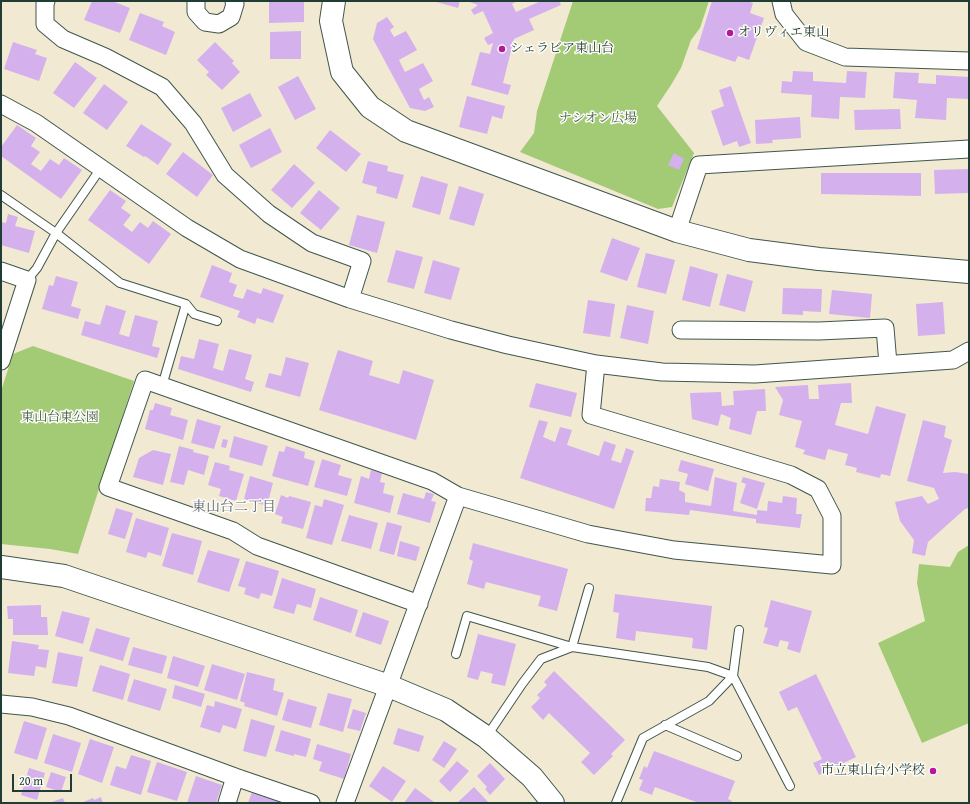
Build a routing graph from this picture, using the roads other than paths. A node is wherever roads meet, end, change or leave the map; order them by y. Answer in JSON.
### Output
{"nodes":[{"id":1,"x":46,"y":1,"type":"edge"},
{"id":2,"x":196,"y":1,"type":"edge"},
{"id":3,"x":234,"y":1,"type":"edge"},
{"id":4,"x":334,"y":1,"type":"edge"},
{"id":5,"x":781,"y":1,"type":"edge"},
{"id":6,"x":969,"y":61,"type":"edge"},
{"id":7,"x":1,"y":104,"type":"edge"},
{"id":8,"x":969,"y":149,"type":"edge"},
{"id":9,"x":101,"y":168,"type":"junction"},
{"id":10,"x":1,"y":195,"type":"edge"},
{"id":11,"x":677,"y":231,"type":"junction"},
{"id":12,"x":56,"y":233,"type":"junction"},
{"id":13,"x":1,"y":272,"type":"edge"},
{"id":14,"x":969,"y":272,"type":"edge"},
{"id":15,"x":27,"y":280,"type":"junction"},
{"id":16,"x":350,"y":299,"type":"junction"},
{"id":17,"x":186,"y":304,"type":"junction"},
{"id":18,"x":217,"y":321,"type":"dead end"},
{"id":19,"x":681,"y":330,"type":"dead end"},
{"id":20,"x":969,"y":351,"type":"edge"},
{"id":21,"x":1,"y":361,"type":"edge"},
{"id":22,"x":596,"y":364,"type":"junction"},
{"id":23,"x":888,"y":364,"type":"junction"},
{"id":24,"x":162,"y":386,"type":"junction"},
{"id":25,"x":458,"y":496,"type":"junction"},
{"id":26,"x":1,"y":568,"type":"edge"},
{"id":27,"x":589,"y":588,"type":"dead end"},
{"id":28,"x":419,"y":604,"type":"junction"},
{"id":29,"x":739,"y":630,"type":"dead end"},
{"id":30,"x":572,"y":647,"type":"junction"},
{"id":31,"x":456,"y":654,"type":"dead end"},
{"id":32,"x":733,"y":676,"type":"junction"},
{"id":33,"x":389,"y":686,"type":"junction"},
{"id":34,"x":1,"y":704,"type":"edge"},
{"id":35,"x":665,"y":725,"type":"junction"},
{"id":36,"x":486,"y":737,"type":"junction"},
{"id":37,"x":737,"y":756,"type":"dead end"},
{"id":38,"x":235,"y":777,"type":"junction"},
{"id":39,"x":790,"y":786,"type":"dead end"},
{"id":40,"x":227,"y":803,"type":"edge"},
{"id":41,"x":312,"y":803,"type":"edge"},
{"id":42,"x":346,"y":803,"type":"edge"},
{"id":43,"x":553,"y":803,"type":"edge"},
{"id":44,"x":616,"y":803,"type":"edge"}],
"edges":[{"from":1,"to":16,"type":"street"},
{"from":2,"to":3,"type":"street"},
{"from":4,"to":11,"type":"street"},
{"from":5,"to":6,"type":"street"},
{"from":7,"to":9,"type":"street"},
{"from":8,"to":11,"type":"street"},
{"from":9,"to":12,"type":"lane"},
{"from":9,"to":16,"type":"street"},
{"from":10,"to":12,"type":"lane"},
{"from":11,"to":14,"type":"street"},
{"from":12,"to":15,"type":"lane"},
{"from":12,"to":17,"type":"lane"},
{"from":13,"to":15,"type":"street"},
{"from":15,"to":21,"type":"street"},
{"from":16,"to":22,"type":"street"},
{"from":17,"to":18,"type":"lane"},
{"from":17,"to":24,"type":"lane"},
{"from":19,"to":23,"type":"street"},
{"from":20,"to":23,"type":"street"},
{"from":22,"to":23,"type":"street"},
{"from":22,"to":25,"type":"street"},
{"from":24,"to":25,"type":"street"},
{"from":24,"to":28,"type":"street"},
{"from":25,"to":28,"type":"street"},
{"from":26,"to":33,"type":"street"},
{"from":27,"to":30,"type":"lane"},
{"from":28,"to":33,"type":"street"},
{"from":29,"to":32,"type":"lane"},
{"from":30,"to":31,"type":"lane"},
{"from":30,"to":32,"type":"lane"},
{"from":30,"to":36,"type":"lane"},
{"from":32,"to":35,"type":"lane"},
{"from":32,"to":39,"type":"lane"},
{"from":33,"to":36,"type":"street"},
{"from":33,"to":42,"type":"street"},
{"from":34,"to":38,"type":"street"},
{"from":35,"to":37,"type":"lane"},
{"from":35,"to":44,"type":"lane"},
{"from":36,"to":43,"type":"street"},
{"from":38,"to":40,"type":"street"},
{"from":38,"to":41,"type":"street"}]}
